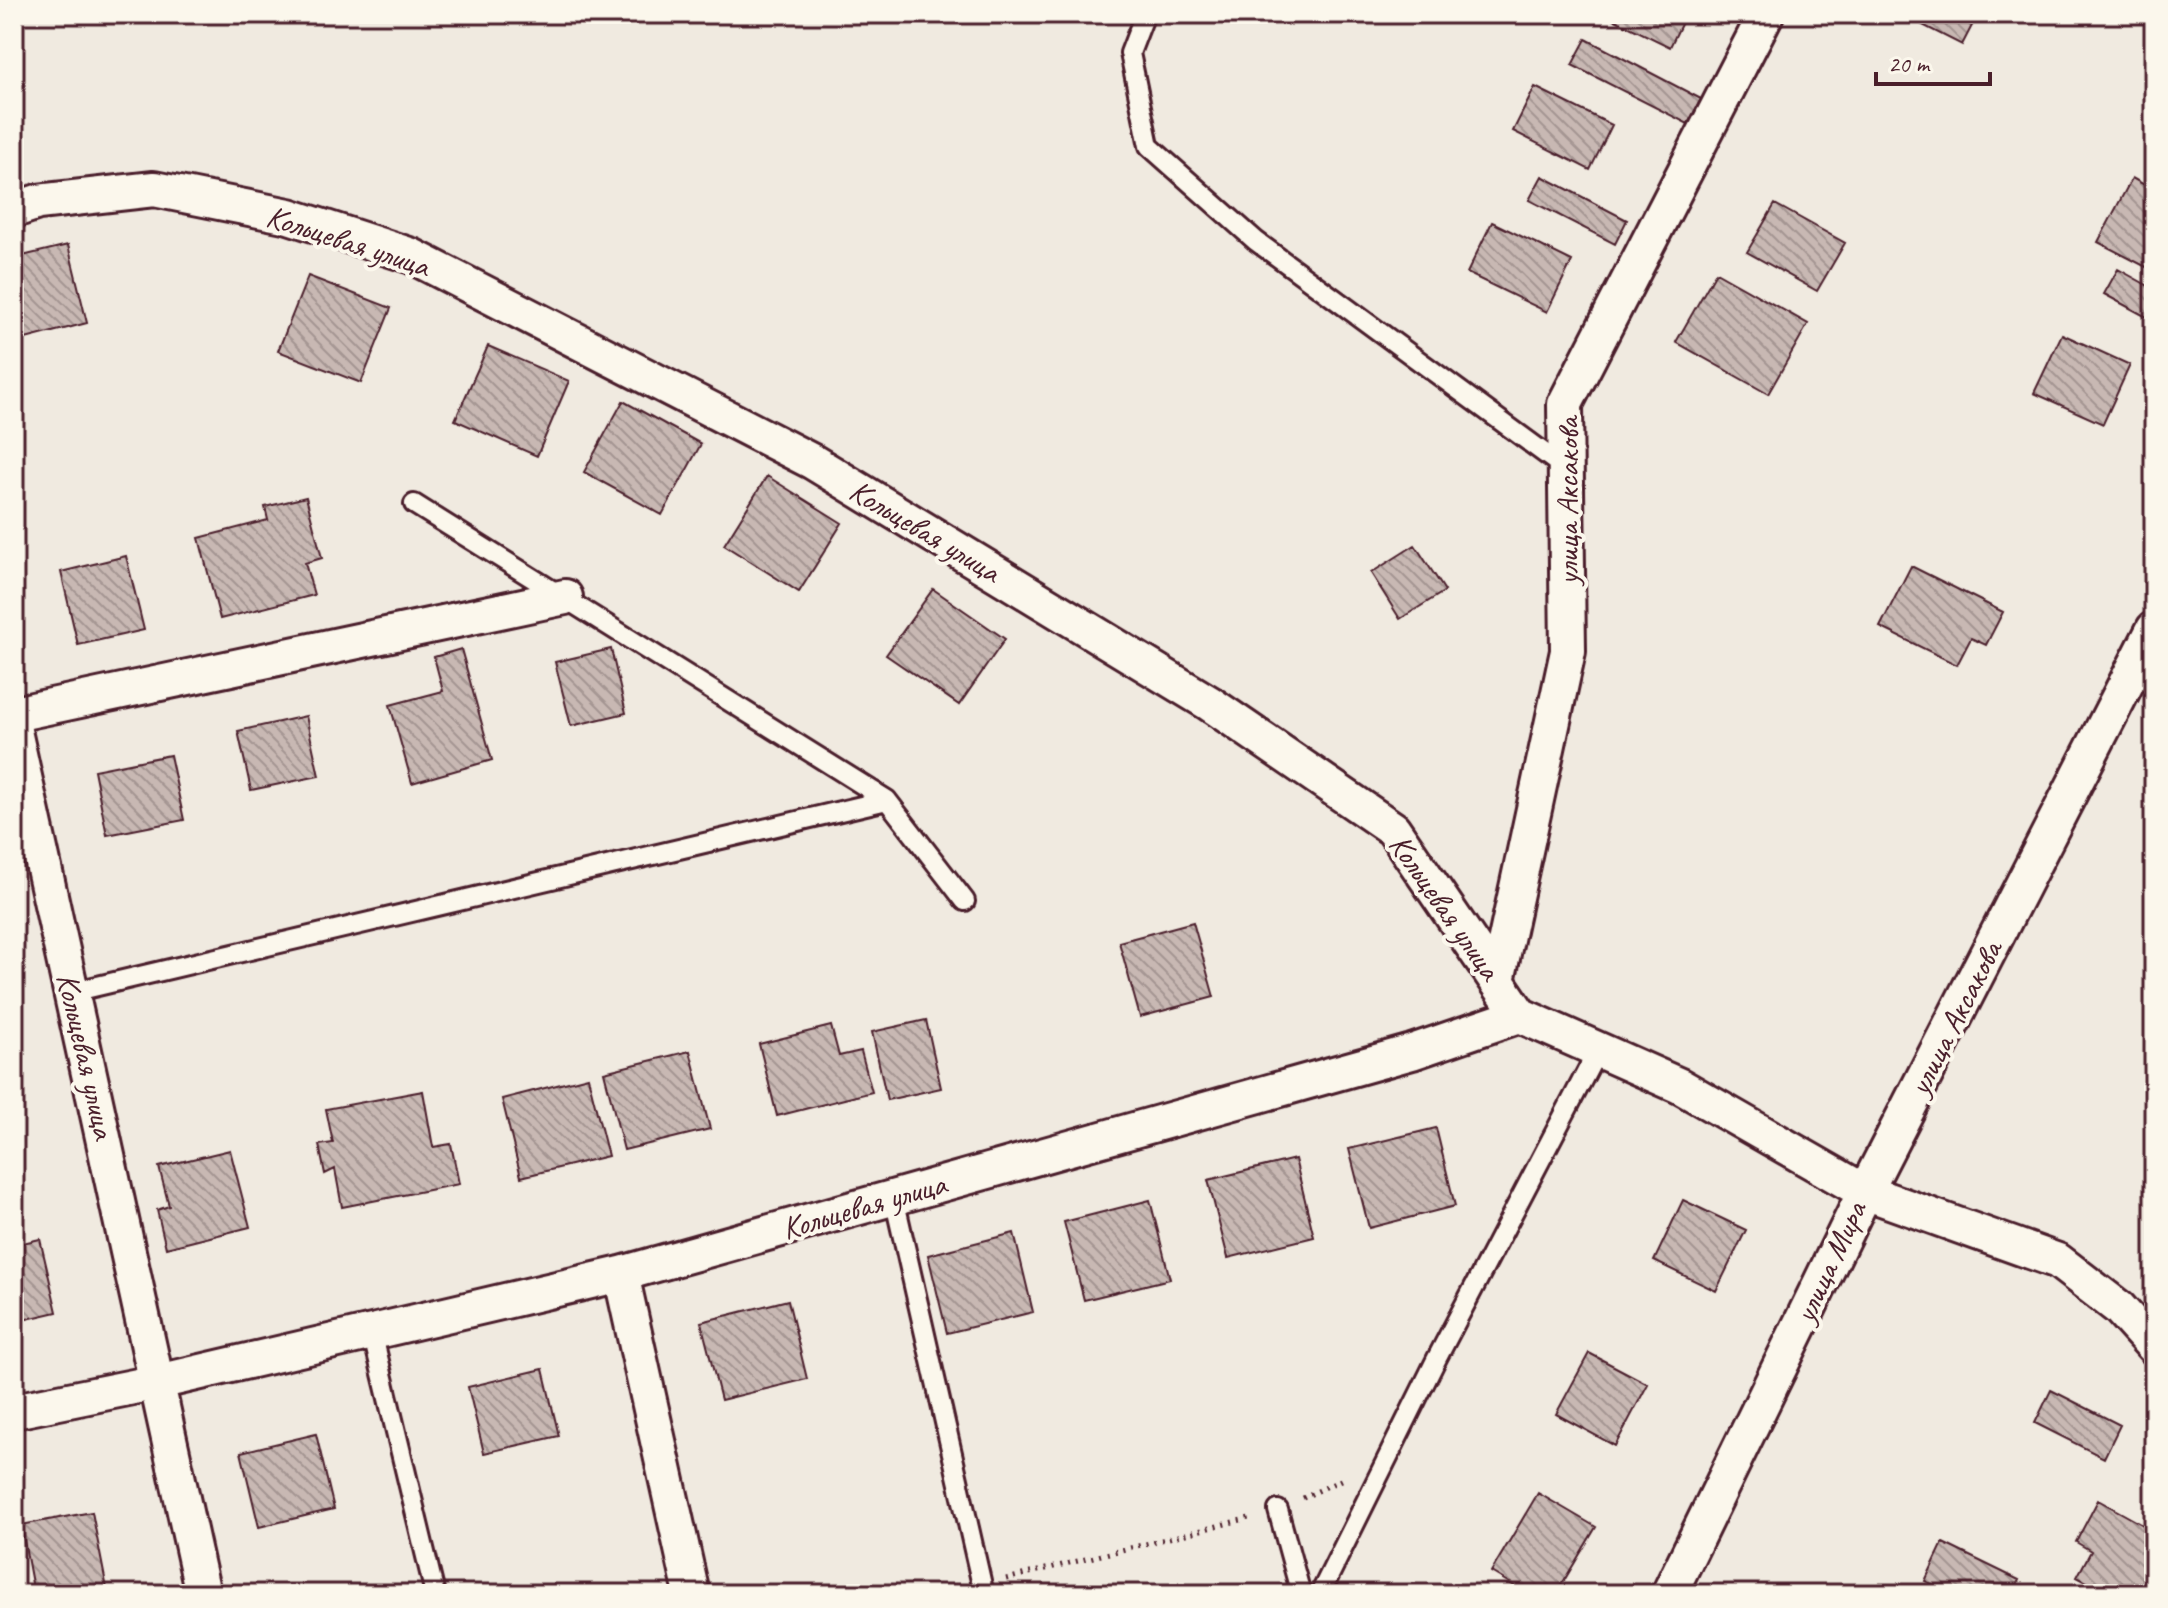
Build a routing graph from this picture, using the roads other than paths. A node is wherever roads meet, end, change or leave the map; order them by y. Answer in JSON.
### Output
{"nodes":[{"id":1,"x":1145,"y":14,"type":"edge"},
{"id":2,"x":1766,"y":14,"type":"edge"},
{"id":3,"x":14,"y":210,"type":"edge"},
{"id":4,"x":1566,"y":469,"type":"junction"},
{"id":5,"x":414,"y":504,"type":"dead end"},
{"id":6,"x":565,"y":597,"type":"junction"},
{"id":7,"x":2154,"y":629,"type":"edge"},
{"id":8,"x":14,"y":714,"type":"edge"},
{"id":9,"x":14,"y":731,"type":"edge"},
{"id":10,"x":887,"y":800,"type":"junction"},
{"id":11,"x":965,"y":901,"type":"dead end"},
{"id":12,"x":1497,"y":981,"type":"junction"},
{"id":13,"x":72,"y":992,"type":"junction"},
{"id":14,"x":1520,"y":1015,"type":"junction"},
{"id":15,"x":1598,"y":1050,"type":"junction"},
{"id":16,"x":1865,"y":1192,"type":"junction"},
{"id":17,"x":894,"y":1198,"type":"junction"},
{"id":18,"x":621,"y":1274,"type":"junction"},
{"id":19,"x":372,"y":1332,"type":"junction"},
{"id":20,"x":2154,"y":1347,"type":"edge"},
{"id":21,"x":158,"y":1382,"type":"junction"},
{"id":22,"x":14,"y":1411,"type":"edge"},
{"id":23,"x":1278,"y":1510,"type":"road end"},
{"id":24,"x":983,"y":1589,"type":"edge"},
{"id":25,"x":203,"y":1594,"type":"edge"},
{"id":26,"x":435,"y":1594,"type":"edge"},
{"id":27,"x":692,"y":1594,"type":"edge"},
{"id":28,"x":1301,"y":1594,"type":"edge"},
{"id":29,"x":1320,"y":1594,"type":"edge"},
{"id":30,"x":1669,"y":1594,"type":"edge"}],
"edges":[{"from":1,"to":4,"type":"lane"},
{"from":2,"to":4,"type":"street","name":"улица Аксакова"},
{"from":3,"to":12,"type":"street","name":"Кольцевая улица"},
{"from":4,"to":12,"type":"street","name":"улица Аксакова"},
{"from":5,"to":6,"type":"lane"},
{"from":6,"to":8,"type":"street"},
{"from":6,"to":10,"type":"lane"},
{"from":7,"to":16,"type":"street","name":"улица Аксакова"},
{"from":9,"to":13,"type":"street","name":"Кольцевая улица"},
{"from":10,"to":11,"type":"lane"},
{"from":10,"to":13,"type":"lane"},
{"from":12,"to":14,"type":"street","name":"Кольцевая улица"},
{"from":13,"to":21,"type":"street","name":"Кольцевая улица"},
{"from":14,"to":15,"type":"street","name":"улица Мира"},
{"from":14,"to":17,"type":"street","name":"Кольцевая улица"},
{"from":15,"to":16,"type":"street","name":"улица Мира"},
{"from":15,"to":29,"type":"lane"},
{"from":16,"to":20,"type":"street"},
{"from":16,"to":30,"type":"street","name":"улица Мира"},
{"from":17,"to":18,"type":"street","name":"Кольцевая улица"},
{"from":17,"to":24,"type":"lane"},
{"from":18,"to":19,"type":"street","name":"Кольцевая улица"},
{"from":18,"to":27,"type":"street"},
{"from":19,"to":21,"type":"street","name":"Кольцевая улица"},
{"from":19,"to":26,"type":"lane"},
{"from":21,"to":22,"type":"street","name":"Кольцевая улица"},
{"from":21,"to":25,"type":"street","name":"Кольцевая улица"},
{"from":23,"to":28,"type":"lane"}]}
